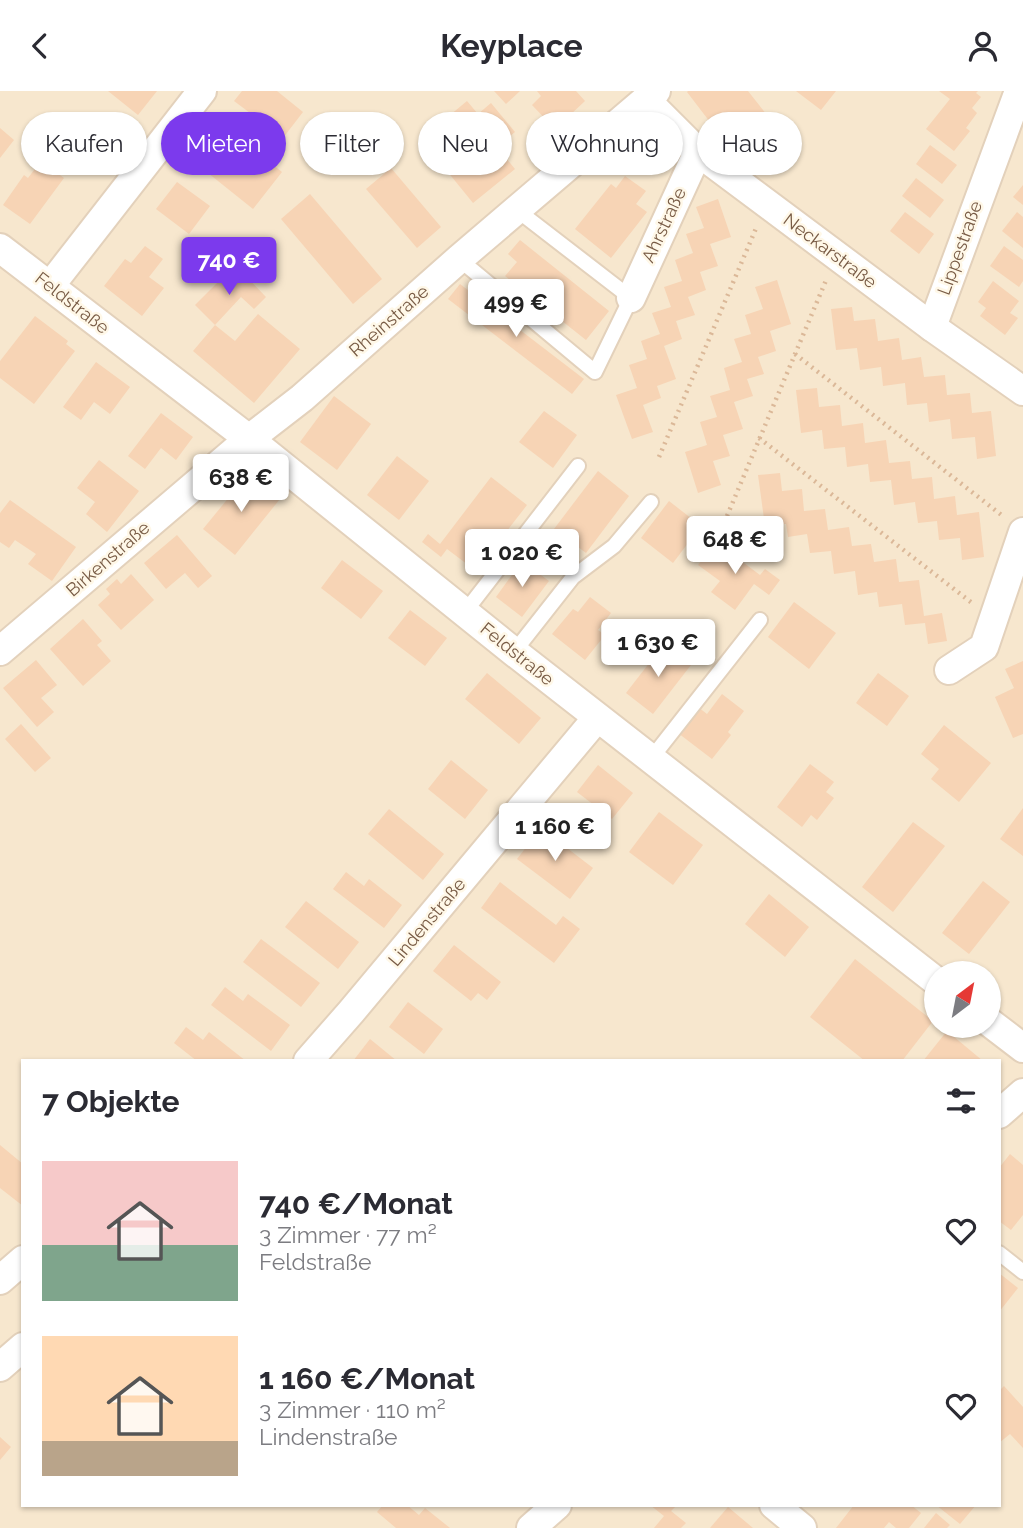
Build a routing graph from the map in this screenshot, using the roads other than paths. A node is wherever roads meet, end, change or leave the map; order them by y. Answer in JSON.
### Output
{"nodes":[{"id":1,"x":202,"y":91,"type":"edge"},
{"id":2,"x":1019,"y":91,"type":"edge"},
{"id":3,"x":651,"y":96,"type":"edge"},
{"id":4,"x":697,"y":151,"type":"edge"},
{"id":5,"x":697,"y":154,"type":"edge"},
{"id":6,"x":729,"y":175,"type":"edge"},
{"id":7,"x":517,"y":210,"type":"junction"},
{"id":8,"x":0,"y":248,"type":"edge"},
{"id":9,"x":459,"y":259,"type":"junction"},
{"id":10,"x":50,"y":286,"type":"junction"},
{"id":11,"x":631,"y":298,"type":"junction"},
{"id":12,"x":932,"y":327,"type":"junction"},
{"id":13,"x":1022,"y":387,"type":"edge"},
{"id":14,"x":248,"y":439,"type":"junction"},
{"id":15,"x":578,"y":466,"type":"dead end"},
{"id":16,"x":651,"y":502,"type":"dead end"},
{"id":17,"x":1023,"y":532,"type":"edge"},
{"id":18,"x":465,"y":612,"type":"junction"},
{"id":19,"x":760,"y":619,"type":"dead end"},
{"id":20,"x":0,"y":652,"type":"edge"},
{"id":21,"x":514,"y":652,"type":"junction"},
{"id":22,"x":949,"y":670,"type":"dead end"},
{"id":23,"x":597,"y":718,"type":"junction"},
{"id":24,"x":650,"y":760,"type":"junction"},
{"id":25,"x":924,"y":972,"type":"edge"},
{"id":26,"x":1001,"y":1031,"type":"edge"},
{"id":27,"x":1023,"y":1048,"type":"edge"},
{"id":28,"x":310,"y":1059,"type":"edge"},
{"id":29,"x":1023,"y":1093,"type":"edge"},
{"id":30,"x":1001,"y":1112,"type":"edge"},
{"id":31,"x":1001,"y":1255,"type":"edge"},
{"id":32,"x":21,"y":1262,"type":"edge"},
{"id":33,"x":1023,"y":1272,"type":"edge"},
{"id":34,"x":0,"y":1280,"type":"edge"},
{"id":35,"x":21,"y":1349,"type":"edge"},
{"id":36,"x":0,"y":1367,"type":"edge"},
{"id":37,"x":555,"y":1507,"type":"edge"},
{"id":38,"x":776,"y":1507,"type":"edge"},
{"id":39,"x":531,"y":1528,"type":"edge"},
{"id":40,"x":802,"y":1528,"type":"edge"}],
"edges":[{"from":1,"to":10,"type":"street"},
{"from":2,"to":12,"type":"street","name":"Lippestraße"},
{"from":3,"to":4,"type":"street","name":"Neckarstraße"},
{"from":3,"to":7,"type":"street","name":"Rheinstraße"},
{"from":5,"to":11,"type":"street","name":"Ahrstraße"},
{"from":6,"to":12,"type":"street","name":"Neckarstraße"},
{"from":7,"to":9,"type":"street","name":"Rheinstraße"},
{"from":7,"to":11,"type":"lane"},
{"from":8,"to":10,"type":"street","name":"Feldstraße"},
{"from":9,"to":11,"type":"lane"},
{"from":9,"to":14,"type":"street","name":"Rheinstraße"},
{"from":10,"to":14,"type":"street","name":"Feldstraße"},
{"from":12,"to":13,"type":"street","name":"Neckarstraße"},
{"from":14,"to":18,"type":"street","name":"Feldstraße"},
{"from":14,"to":20,"type":"street","name":"Birkenstraße"},
{"from":15,"to":18,"type":"lane"},
{"from":16,"to":21,"type":"lane"},
{"from":17,"to":22,"type":"street"},
{"from":18,"to":21,"type":"street","name":"Feldstraße"},
{"from":19,"to":24,"type":"lane"},
{"from":21,"to":23,"type":"street","name":"Feldstraße"},
{"from":23,"to":24,"type":"street","name":"Feldstraße"},
{"from":23,"to":28,"type":"street","name":"Lindenstraße"},
{"from":24,"to":25,"type":"street","name":"Feldstraße"},
{"from":26,"to":27,"type":"street"},
{"from":29,"to":30,"type":"street"},
{"from":31,"to":33,"type":"lane"},
{"from":32,"to":34,"type":"street"},
{"from":35,"to":36,"type":"street"},
{"from":37,"to":39,"type":"street"},
{"from":38,"to":40,"type":"street"}]}
